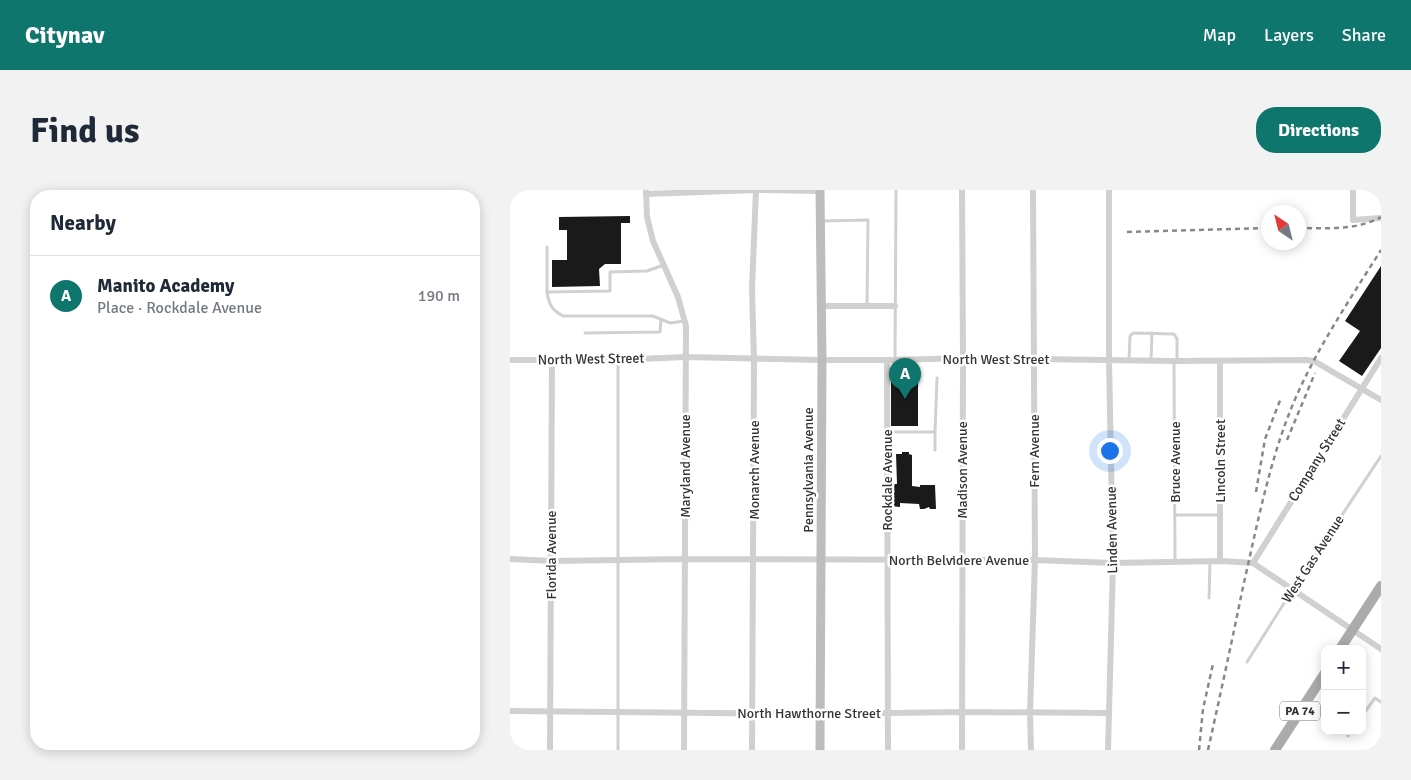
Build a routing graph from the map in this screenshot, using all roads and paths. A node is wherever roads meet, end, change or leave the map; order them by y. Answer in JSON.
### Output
{"nodes":[{"id":1,"x":757,"y":190,"type":"edge"},
{"id":2,"x":820,"y":190,"type":"edge"},
{"id":3,"x":896,"y":190,"type":"edge"},
{"id":4,"x":962,"y":190,"type":"edge"},
{"id":5,"x":1032,"y":190,"type":"edge"},
{"id":6,"x":1109,"y":190,"type":"edge"},
{"id":7,"x":1353,"y":190,"type":"edge"},
{"id":8,"x":646,"y":192,"type":"edge"},
{"id":9,"x":1381,"y":218,"type":"edge"},
{"id":10,"x":820,"y":221,"type":"junction"},
{"id":11,"x":547,"y":247,"type":"dead end"},
{"id":12,"x":664,"y":265,"type":"junction"},
{"id":13,"x":547,"y":292,"type":"junction"},
{"id":14,"x":821,"y":306,"type":"junction"},
{"id":15,"x":867,"y":306,"type":"junction"},
{"id":16,"x":895,"y":306,"type":"junction"},
{"id":17,"x":661,"y":320,"type":"junction"},
{"id":18,"x":685,"y":321,"type":"junction"},
{"id":19,"x":586,"y":332,"type":"dead end"},
{"id":20,"x":1152,"y":333,"type":"junction"},
{"id":21,"x":685,"y":357,"type":"junction"},
{"id":22,"x":963,"y":358,"type":"junction"},
{"id":23,"x":1381,"y":358,"type":"edge"},
{"id":24,"x":1034,"y":359,"type":"junction"},
{"id":25,"x":510,"y":360,"type":"edge"},
{"id":26,"x":552,"y":360,"type":"junction"},
{"id":27,"x":618,"y":360,"type":"junction"},
{"id":28,"x":754,"y":360,"type":"junction"},
{"id":29,"x":822,"y":360,"type":"junction"},
{"id":30,"x":887,"y":360,"type":"junction"},
{"id":31,"x":895,"y":360,"type":"junction"},
{"id":32,"x":1109,"y":360,"type":"junction"},
{"id":33,"x":1129,"y":360,"type":"junction"},
{"id":34,"x":1151,"y":361,"type":"junction"},
{"id":35,"x":1176,"y":361,"type":"junction"},
{"id":36,"x":1220,"y":361,"type":"junction"},
{"id":37,"x":936,"y":378,"type":"dead end"},
{"id":38,"x":1362,"y":388,"type":"junction"},
{"id":39,"x":1381,"y":400,"type":"edge"},
{"id":40,"x":886,"y":432,"type":"junction"},
{"id":41,"x":935,"y":432,"type":"junction"},
{"id":42,"x":935,"y":450,"type":"dead end"},
{"id":43,"x":1381,"y":456,"type":"edge"},
{"id":44,"x":1175,"y":515,"type":"junction"},
{"id":45,"x":1220,"y":515,"type":"junction"},
{"id":46,"x":510,"y":559,"type":"edge"},
{"id":47,"x":618,"y":559,"type":"junction"},
{"id":48,"x":685,"y":559,"type":"junction"},
{"id":49,"x":754,"y":559,"type":"junction"},
{"id":50,"x":821,"y":559,"type":"junction"},
{"id":51,"x":887,"y":560,"type":"junction"},
{"id":52,"x":962,"y":560,"type":"junction"},
{"id":53,"x":1035,"y":560,"type":"junction"},
{"id":54,"x":552,"y":561,"type":"junction"},
{"id":55,"x":1210,"y":561,"type":"junction"},
{"id":56,"x":1220,"y":561,"type":"junction"},
{"id":57,"x":1175,"y":562,"type":"junction"},
{"id":58,"x":1113,"y":563,"type":"junction"},
{"id":59,"x":1252,"y":563,"type":"junction"},
{"id":60,"x":1381,"y":586,"type":"edge"},
{"id":61,"x":1293,"y":589,"type":"junction"},
{"id":62,"x":1209,"y":598,"type":"dead end"},
{"id":63,"x":1352,"y":630,"type":"junction"},
{"id":64,"x":1343,"y":645,"type":"edge"},
{"id":65,"x":1381,"y":649,"type":"edge"},
{"id":66,"x":1247,"y":662,"type":"dead end"},
{"id":67,"x":1321,"y":679,"type":"edge"},
{"id":68,"x":1381,"y":702,"type":"edge"},
{"id":69,"x":510,"y":710,"type":"edge"},
{"id":70,"x":1366,"y":710,"type":"edge"},
{"id":71,"x":550,"y":711,"type":"junction"},
{"id":72,"x":618,"y":712,"type":"junction"},
{"id":73,"x":962,"y":712,"type":"junction"},
{"id":74,"x":1030,"y":712,"type":"junction"},
{"id":75,"x":684,"y":713,"type":"junction"},
{"id":76,"x":752,"y":713,"type":"junction"},
{"id":77,"x":1109,"y":713,"type":"junction"},
{"id":78,"x":820,"y":714,"type":"junction"},
{"id":79,"x":888,"y":714,"type":"junction"},
{"id":80,"x":550,"y":750,"type":"edge"},
{"id":81,"x":618,"y":750,"type":"edge"},
{"id":82,"x":684,"y":750,"type":"edge"},
{"id":83,"x":752,"y":750,"type":"edge"},
{"id":84,"x":820,"y":750,"type":"edge"},
{"id":85,"x":888,"y":750,"type":"edge"},
{"id":86,"x":962,"y":750,"type":"edge"},
{"id":87,"x":1031,"y":750,"type":"edge"},
{"id":88,"x":1108,"y":750,"type":"edge"},
{"id":89,"x":1275,"y":750,"type":"edge"}],
"edges":[{"from":1,"to":2,"type":"street"},
{"from":1,"to":8,"type":"street"},
{"from":1,"to":28,"type":"street","name":"Monarch Avenue"},
{"from":2,"to":10,"type":"street","name":"Pennsylvania Avenue"},
{"from":3,"to":16,"type":"lane"},
{"from":4,"to":22,"type":"street","name":"Madison Avenue"},
{"from":5,"to":24,"type":"street","name":"Fern Avenue"},
{"from":6,"to":32,"type":"street","name":"Linden Avenue"},
{"from":7,"to":9,"type":"street"},
{"from":8,"to":12,"type":"street","name":"Maryland Avenue"},
{"from":10,"to":14,"type":"street","name":"Pennsylvania Avenue"},
{"from":10,"to":15,"type":"lane"},
{"from":11,"to":13,"type":"lane"},
{"from":12,"to":13,"type":"lane"},
{"from":12,"to":18,"type":"street","name":"Maryland Avenue"},
{"from":13,"to":17,"type":"lane"},
{"from":14,"to":15,"type":"street"},
{"from":14,"to":29,"type":"street","name":"Pennsylvania Avenue"},
{"from":15,"to":16,"type":"street"},
{"from":16,"to":31,"type":"lane"},
{"from":17,"to":18,"type":"lane"},
{"from":17,"to":19,"type":"lane"},
{"from":18,"to":21,"type":"street","name":"Maryland Avenue"},
{"from":20,"to":33,"type":"lane"},
{"from":20,"to":34,"type":"lane"},
{"from":20,"to":35,"type":"lane","name":"Bruce Avenue"},
{"from":21,"to":27,"type":"street","name":"North West Street"},
{"from":21,"to":28,"type":"street","name":"North West Street"},
{"from":21,"to":48,"type":"street","name":"Maryland Avenue"},
{"from":22,"to":24,"type":"street","name":"North West Street"},
{"from":22,"to":31,"type":"street","name":"North West Street"},
{"from":22,"to":52,"type":"street","name":"Madison Avenue"},
{"from":23,"to":38,"type":"street","name":"Company Street"},
{"from":24,"to":32,"type":"street","name":"North West Street"},
{"from":24,"to":53,"type":"street","name":"Fern Avenue"},
{"from":25,"to":26,"type":"street","name":"North West Street"},
{"from":26,"to":27,"type":"street","name":"North West Street"},
{"from":26,"to":54,"type":"street","name":"Florida Avenue"},
{"from":27,"to":47,"type":"lane"},
{"from":28,"to":29,"type":"street","name":"North West Street"},
{"from":28,"to":49,"type":"street","name":"Monarch Avenue"},
{"from":29,"to":30,"type":"street","name":"North West Street"},
{"from":29,"to":50,"type":"street","name":"Pennsylvania Avenue"},
{"from":30,"to":31,"type":"street","name":"North West Street"},
{"from":30,"to":40,"type":"street","name":"Rockdale Avenue"},
{"from":32,"to":33,"type":"street","name":"North West Street"},
{"from":32,"to":58,"type":"street","name":"Linden Avenue"},
{"from":33,"to":34,"type":"street","name":"North West Street"},
{"from":34,"to":35,"type":"street","name":"North West Street"},
{"from":35,"to":36,"type":"street","name":"North West Street"},
{"from":35,"to":44,"type":"lane","name":"Bruce Avenue"},
{"from":36,"to":38,"type":"street","name":"North West Street"},
{"from":36,"to":45,"type":"street","name":"Lincoln Street"},
{"from":37,"to":41,"type":"lane"},
{"from":38,"to":39,"type":"street","name":"North West Street"},
{"from":38,"to":59,"type":"street","name":"Company Street"},
{"from":40,"to":41,"type":"lane"},
{"from":40,"to":51,"type":"street","name":"Rockdale Avenue"},
{"from":41,"to":42,"type":"lane"},
{"from":43,"to":61,"type":"lane","name":"West Gas Avenue"},
{"from":44,"to":45,"type":"lane"},
{"from":44,"to":57,"type":"lane","name":"Bruce Avenue"},
{"from":45,"to":56,"type":"street","name":"Lincoln Street"},
{"from":46,"to":54,"type":"street","name":"North Belvidere Avenue"},
{"from":47,"to":48,"type":"street","name":"North Belvidere Avenue"},
{"from":47,"to":54,"type":"street","name":"North Belvidere Avenue"},
{"from":47,"to":72,"type":"lane"},
{"from":48,"to":49,"type":"street","name":"North Belvidere Avenue"},
{"from":48,"to":75,"type":"street","name":"Maryland Avenue"},
{"from":49,"to":50,"type":"street","name":"North Belvidere Avenue"},
{"from":49,"to":76,"type":"street","name":"Monarch Avenue"},
{"from":50,"to":51,"type":"street","name":"North Belvidere Avenue"},
{"from":50,"to":78,"type":"street","name":"Pennsylvania Avenue"},
{"from":51,"to":52,"type":"street","name":"North Belvidere Avenue"},
{"from":51,"to":79,"type":"street","name":"Rockdale Avenue"},
{"from":52,"to":53,"type":"street","name":"North Belvidere Avenue"},
{"from":52,"to":73,"type":"street","name":"Madison Avenue"},
{"from":53,"to":58,"type":"street","name":"North Belvidere Avenue"},
{"from":53,"to":74,"type":"street","name":"Fern Avenue"},
{"from":54,"to":71,"type":"street","name":"Florida Avenue"},
{"from":55,"to":56,"type":"street","name":"North Belvidere Avenue"},
{"from":55,"to":57,"type":"street","name":"North Belvidere Avenue"},
{"from":55,"to":62,"type":"lane"},
{"from":56,"to":59,"type":"street","name":"North Belvidere Avenue"},
{"from":57,"to":58,"type":"street","name":"North Belvidere Avenue"},
{"from":58,"to":77,"type":"street","name":"Linden Avenue"},
{"from":59,"to":61,"type":"street","name":"North Belvidere Avenue"},
{"from":60,"to":63,"type":"main road"},
{"from":61,"to":63,"type":"street","name":"North Belvidere Avenue"},
{"from":61,"to":66,"type":"lane","name":"West Gas Avenue"},
{"from":63,"to":64,"type":"main road"},
{"from":63,"to":65,"type":"street","name":"North Belvidere Avenue"},
{"from":67,"to":89,"type":"main road","number":"PA 74"},
{"from":68,"to":70,"type":"lane"},
{"from":69,"to":71,"type":"street","name":"North Hawthorne Street"},
{"from":71,"to":72,"type":"street","name":"North Hawthorne Street"},
{"from":71,"to":80,"type":"street","name":"Florida Avenue"},
{"from":72,"to":75,"type":"street","name":"North Hawthorne Street"},
{"from":72,"to":81,"type":"lane"},
{"from":73,"to":74,"type":"street","name":"North Hawthorne Street"},
{"from":73,"to":79,"type":"street","name":"North Hawthorne Street"},
{"from":73,"to":86,"type":"street","name":"Madison Avenue"},
{"from":74,"to":77,"type":"street","name":"North Hawthorne Street"},
{"from":74,"to":87,"type":"street","name":"Fern Avenue"},
{"from":75,"to":76,"type":"street","name":"North Hawthorne Street"},
{"from":75,"to":82,"type":"street","name":"Maryland Avenue"},
{"from":76,"to":78,"type":"street","name":"North Hawthorne Street"},
{"from":76,"to":83,"type":"street","name":"Monarch Avenue"},
{"from":77,"to":88,"type":"street","name":"Linden Avenue"},
{"from":78,"to":79,"type":"street","name":"North Hawthorne Street"},
{"from":78,"to":84,"type":"street","name":"Pennsylvania Avenue"},
{"from":79,"to":85,"type":"street","name":"Rockdale Avenue"}]}
